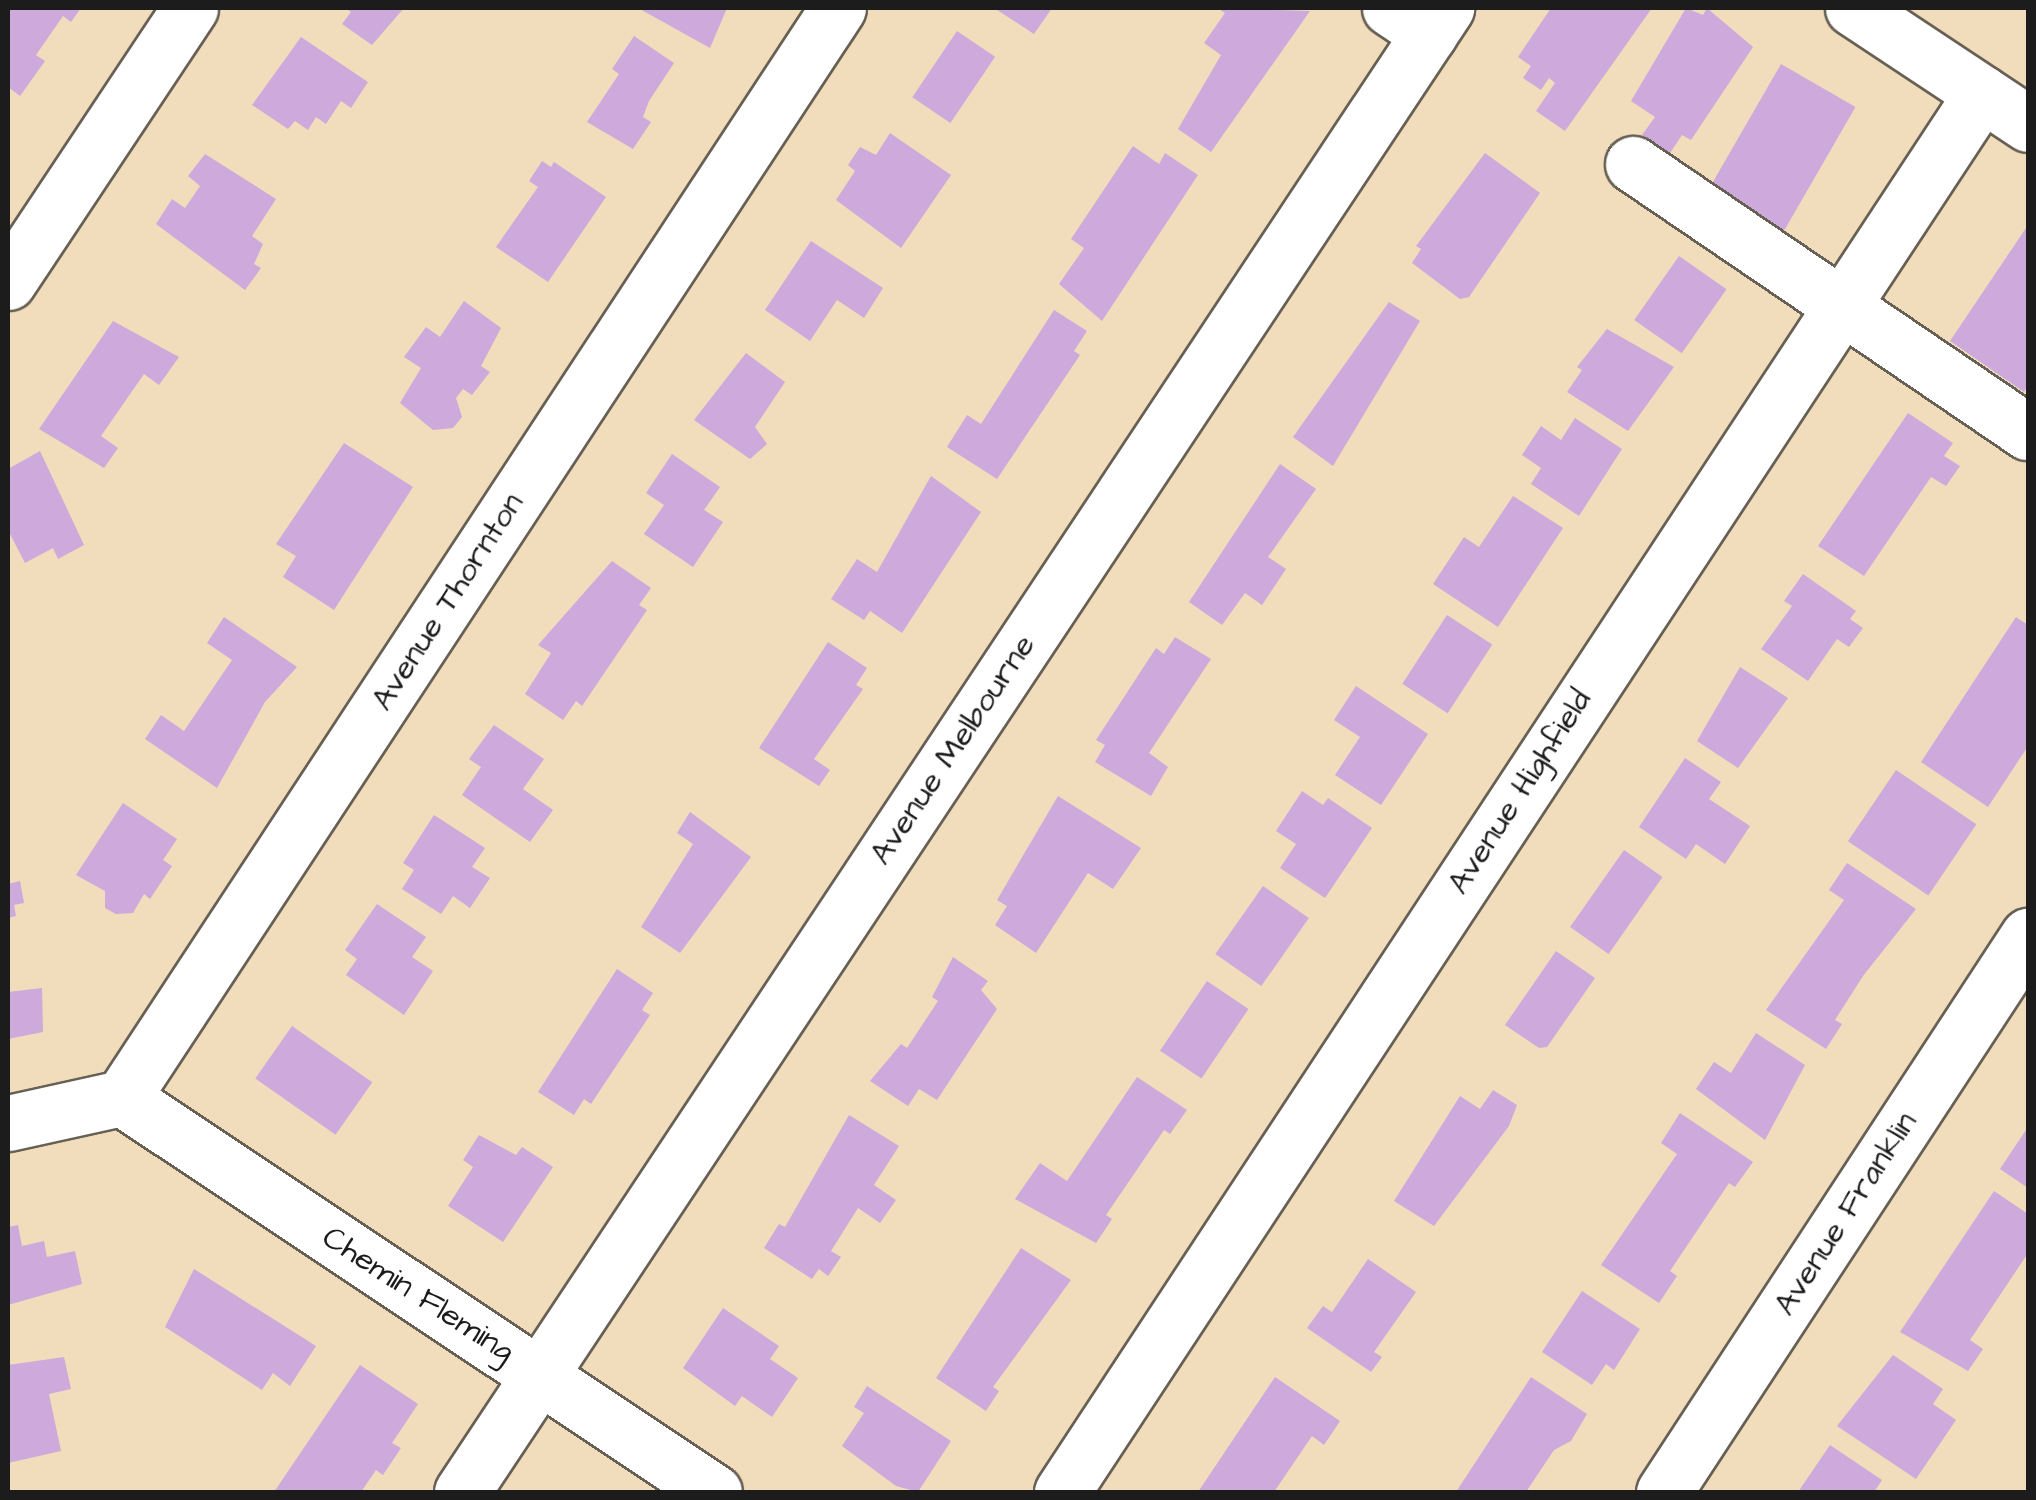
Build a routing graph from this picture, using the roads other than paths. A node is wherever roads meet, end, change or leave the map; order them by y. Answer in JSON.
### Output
{"nodes":[{"id":1,"x":190,"y":8,"type":"edge"},
{"id":2,"x":838,"y":8,"type":"edge"},
{"id":3,"x":1853,"y":8,"type":"edge"},
{"id":4,"x":1422,"y":16,"type":"edge"},
{"id":5,"x":1982,"y":93,"type":"junction"},
{"id":6,"x":2028,"y":124,"type":"edge"},
{"id":7,"x":1633,"y":164,"type":"dead end"},
{"id":8,"x":8,"y":282,"type":"edge"},
{"id":9,"x":1839,"y":304,"type":"junction"},
{"id":10,"x":2028,"y":432,"type":"edge"},
{"id":11,"x":2028,"y":936,"type":"edge"},
{"id":12,"x":122,"y":1098,"type":"junction"},
{"id":13,"x":8,"y":1123,"type":"edge"},
{"id":14,"x":539,"y":1374,"type":"junction"},
{"id":15,"x":462,"y":1492,"type":"edge"},
{"id":16,"x":714,"y":1492,"type":"edge"},
{"id":17,"x":1062,"y":1492,"type":"edge"},
{"id":18,"x":1664,"y":1492,"type":"edge"}],
"edges":[{"from":1,"to":8,"type":"street"},
{"from":2,"to":12,"type":"street","name":"Avenue Thornton"},
{"from":3,"to":5,"type":"street"},
{"from":4,"to":14,"type":"street","name":"Avenue Melbourne"},
{"from":5,"to":6,"type":"street"},
{"from":5,"to":9,"type":"street","name":"Avenue Highfield"},
{"from":7,"to":9,"type":"street"},
{"from":9,"to":10,"type":"street"},
{"from":9,"to":17,"type":"street","name":"Avenue Highfield"},
{"from":11,"to":18,"type":"street","name":"Avenue Franklin"},
{"from":12,"to":13,"type":"street"},
{"from":12,"to":14,"type":"street","name":"Chemin Fleming"},
{"from":14,"to":15,"type":"street","name":"Avenue Melbourne"},
{"from":14,"to":16,"type":"street","name":"Chemin Fleming"}]}
